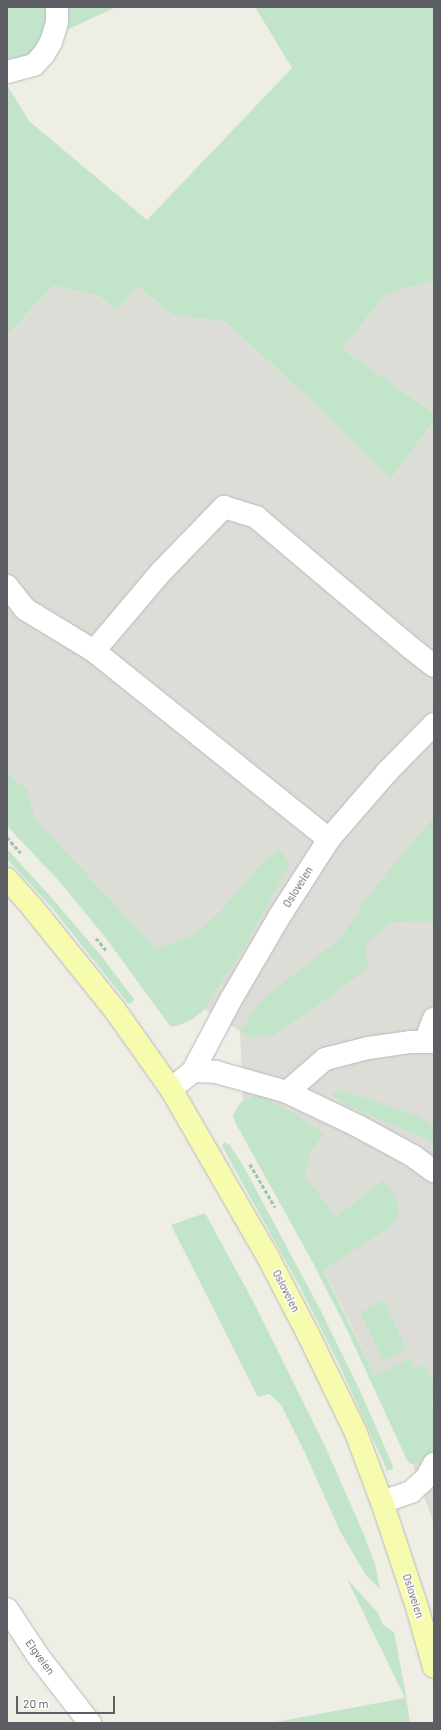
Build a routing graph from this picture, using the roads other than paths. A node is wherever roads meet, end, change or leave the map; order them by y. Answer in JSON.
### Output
{"nodes":[{"id":1,"x":58,"y":7,"type":"edge"},
{"id":2,"x":7,"y":72,"type":"edge"},
{"id":3,"x":7,"y":586,"type":"edge"},
{"id":4,"x":94,"y":651,"type":"junction"},
{"id":5,"x":434,"y":666,"type":"edge"},
{"id":6,"x":434,"y":724,"type":"edge"},
{"id":7,"x":329,"y":839,"type":"junction"},
{"id":8,"x":7,"y":879,"type":"edge"},
{"id":9,"x":434,"y":1019,"type":"edge"},
{"id":10,"x":430,"y":1042,"type":"edge"},
{"id":11,"x":193,"y":1071,"type":"junction"},
{"id":12,"x":171,"y":1089,"type":"junction"},
{"id":13,"x":287,"y":1092,"type":"junction"},
{"id":14,"x":434,"y":1172,"type":"edge"},
{"id":15,"x":434,"y":1464,"type":"edge"},
{"id":16,"x":382,"y":1502,"type":"junction"},
{"id":17,"x":7,"y":1608,"type":"edge"},
{"id":18,"x":434,"y":1667,"type":"edge"},
{"id":19,"x":90,"y":1723,"type":"edge"}],
"edges":[{"from":1,"to":2,"type":"street"},
{"from":3,"to":4,"type":"street"},
{"from":4,"to":5,"type":"street"},
{"from":4,"to":7,"type":"street"},
{"from":6,"to":7,"type":"street","name":"Osloveien"},
{"from":7,"to":11,"type":"street","name":"Osloveien"},
{"from":8,"to":12,"type":"main road","name":"Osloveien"},
{"from":9,"to":10,"type":"street"},
{"from":10,"to":13,"type":"street"},
{"from":11,"to":12,"type":"street","name":"Osloveien"},
{"from":11,"to":13,"type":"street"},
{"from":12,"to":16,"type":"main road","name":"Osloveien"},
{"from":13,"to":14,"type":"street"},
{"from":15,"to":16,"type":"street"},
{"from":16,"to":18,"type":"main road","name":"Osloveien"},
{"from":17,"to":19,"type":"street","name":"Elgveien"}]}
